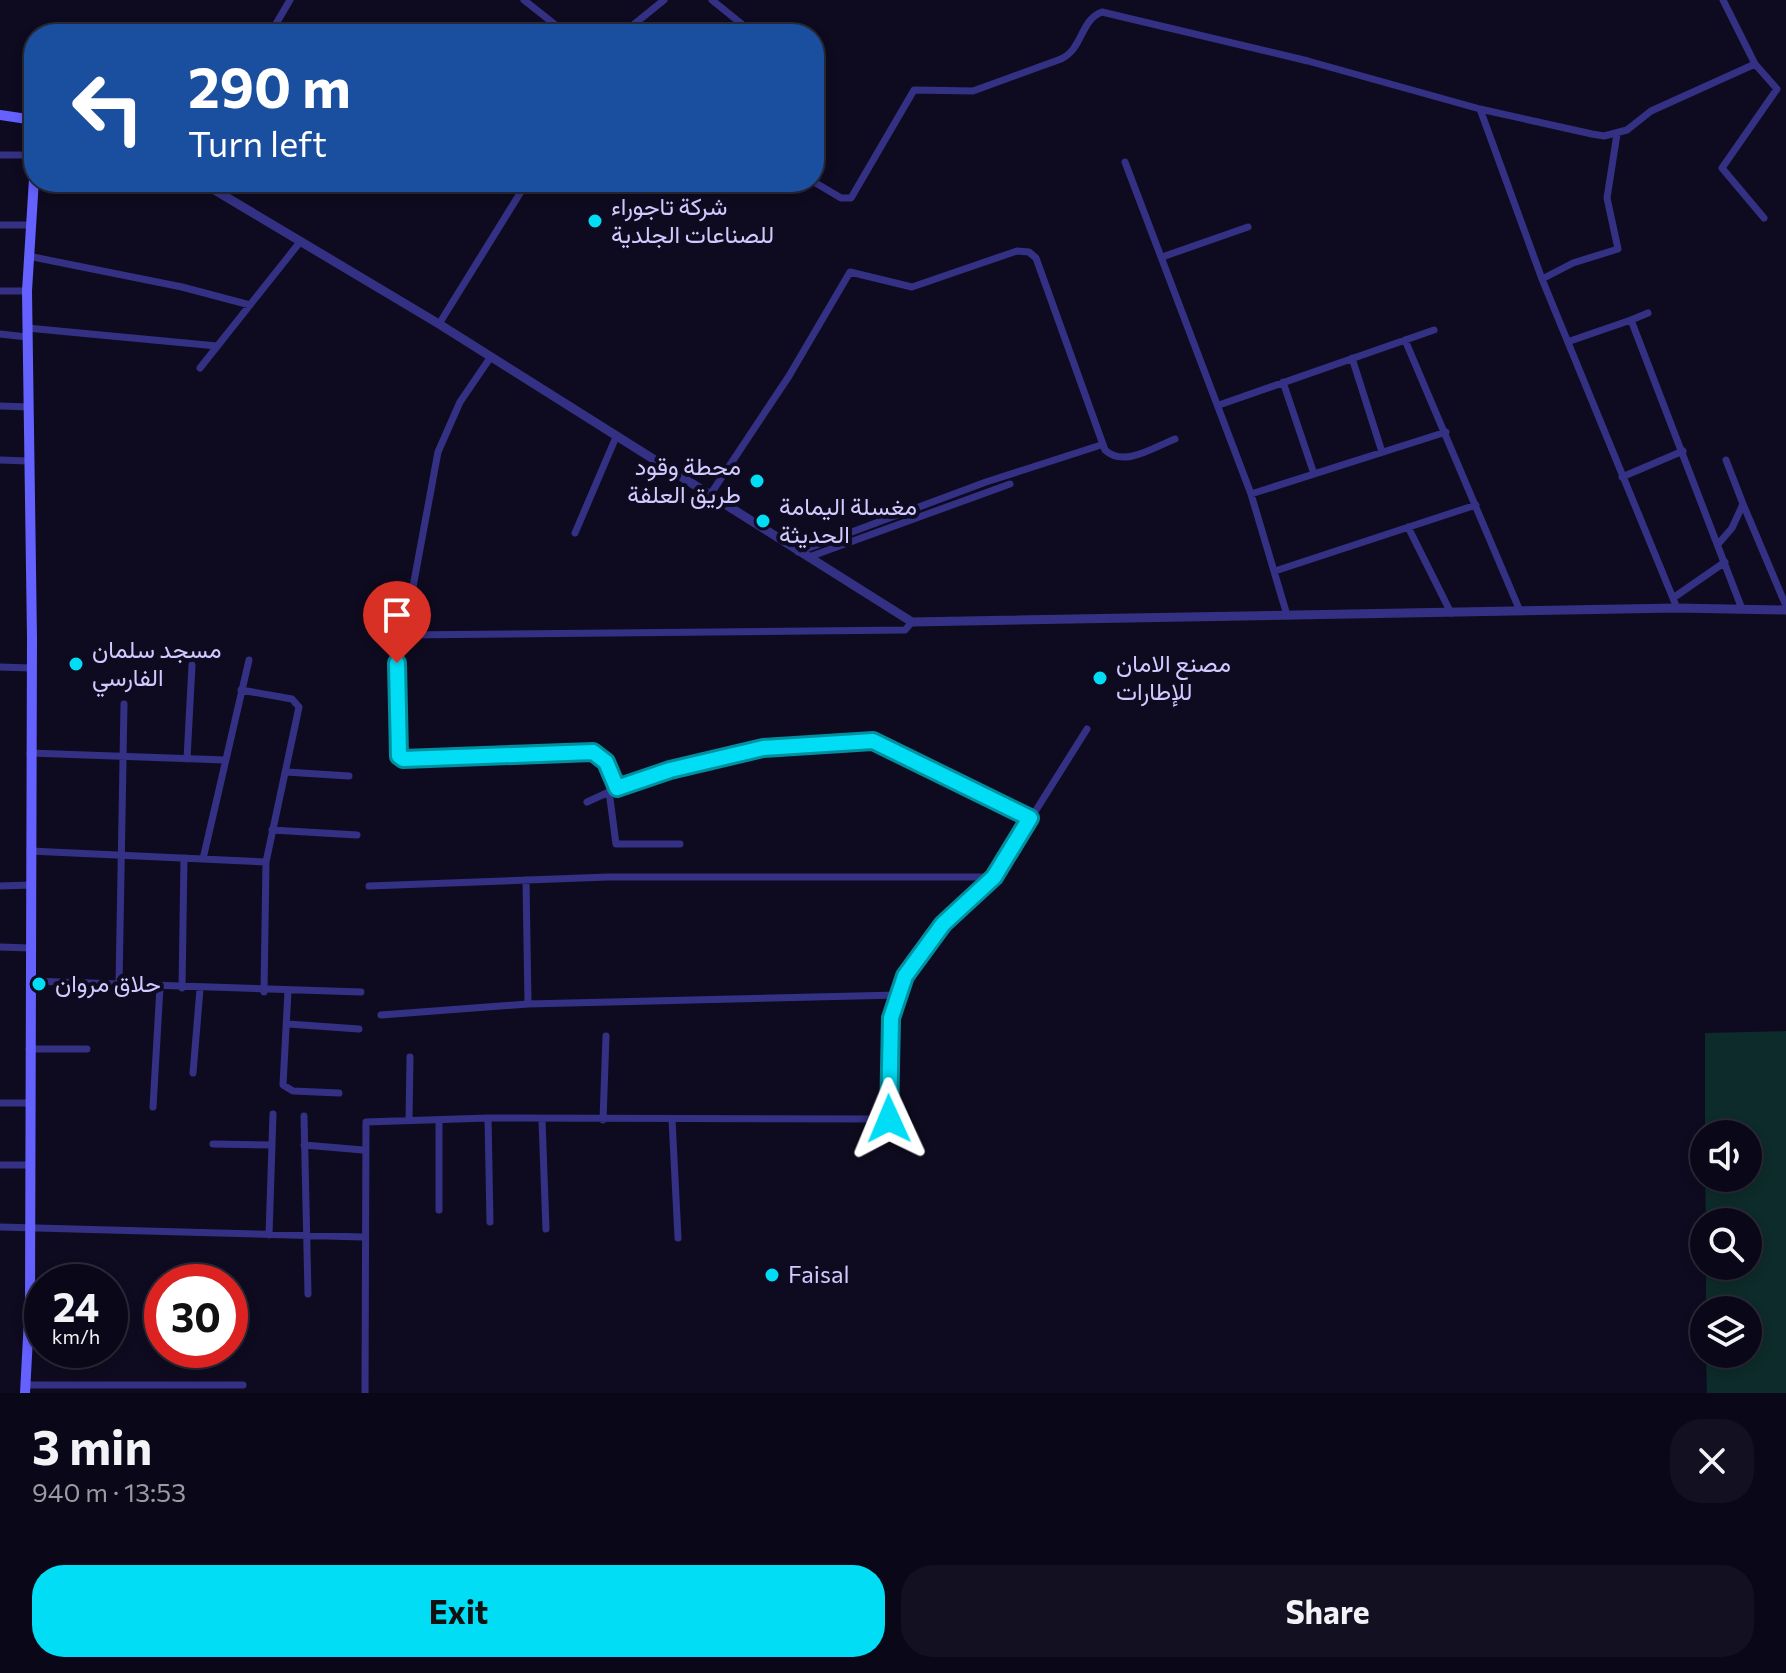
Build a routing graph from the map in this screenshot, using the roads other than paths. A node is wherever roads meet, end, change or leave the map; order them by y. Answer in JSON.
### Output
{"nodes":[{"id":1,"x":290,"y":0,"type":"edge"},
{"id":2,"x":524,"y":0,"type":"edge"},
{"id":3,"x":663,"y":0,"type":"edge"},
{"id":4,"x":712,"y":0,"type":"edge"},
{"id":5,"x":1726,"y":1,"type":"edge"},
{"id":6,"x":276,"y":24,"type":"edge"},
{"id":7,"x":554,"y":24,"type":"edge"},
{"id":8,"x":634,"y":24,"type":"edge"},
{"id":9,"x":742,"y":24,"type":"edge"},
{"id":10,"x":1755,"y":64,"type":"junction"},
{"id":11,"x":1786,"y":83,"type":"edge"},
{"id":12,"x":1777,"y":89,"type":"junction"},
{"id":13,"x":1480,"y":109,"type":"junction"},
{"id":14,"x":0,"y":115,"type":"edge"},
{"id":15,"x":24,"y":119,"type":"edge"},
{"id":16,"x":1617,"y":134,"type":"junction"},
{"id":17,"x":0,"y":155,"type":"edge"},
{"id":18,"x":24,"y":155,"type":"edge"},
{"id":19,"x":1125,"y":162,"type":"dead end"},
{"id":20,"x":824,"y":188,"type":"edge"},
{"id":21,"x":33,"y":192,"type":"edge"},
{"id":22,"x":218,"y":192,"type":"edge"},
{"id":23,"x":521,"y":192,"type":"edge"},
{"id":24,"x":1764,"y":218,"type":"dead end"},
{"id":25,"x":0,"y":225,"type":"edge"},
{"id":26,"x":29,"y":225,"type":"junction"},
{"id":27,"x":1248,"y":227,"type":"dead end"},
{"id":28,"x":300,"y":242,"type":"junction"},
{"id":29,"x":28,"y":256,"type":"junction"},
{"id":30,"x":1162,"y":257,"type":"junction"},
{"id":31,"x":1542,"y":279,"type":"junction"},
{"id":32,"x":0,"y":291,"type":"edge"},
{"id":33,"x":27,"y":291,"type":"junction"},
{"id":34,"x":250,"y":305,"type":"junction"},
{"id":35,"x":1648,"y":313,"type":"dead end"},
{"id":36,"x":1631,"y":320,"type":"junction"},
{"id":37,"x":439,"y":324,"type":"junction"},
{"id":38,"x":1434,"y":330,"type":"dead end"},
{"id":39,"x":27,"y":333,"type":"junction"},
{"id":40,"x":0,"y":334,"type":"edge"},
{"id":41,"x":1405,"y":340,"type":"junction"},
{"id":42,"x":1570,"y":341,"type":"junction"},
{"id":43,"x":217,"y":346,"type":"junction"},
{"id":44,"x":490,"y":358,"type":"junction"},
{"id":45,"x":1352,"y":358,"type":"junction"},
{"id":46,"x":200,"y":368,"type":"dead end"},
{"id":47,"x":1283,"y":382,"type":"junction"},
{"id":48,"x":1219,"y":405,"type":"junction"},
{"id":49,"x":0,"y":406,"type":"edge"},
{"id":50,"x":29,"y":407,"type":"junction"},
{"id":51,"x":1446,"y":432,"type":"junction"},
{"id":52,"x":616,"y":437,"type":"junction"},
{"id":53,"x":1175,"y":439,"type":"dead end"},
{"id":54,"x":1101,"y":445,"type":"junction"},
{"id":55,"x":1683,"y":451,"type":"junction"},
{"id":56,"x":1382,"y":452,"type":"junction"},
{"id":57,"x":0,"y":460,"type":"edge"},
{"id":58,"x":1726,"y":460,"type":"dead end"},
{"id":59,"x":28,"y":461,"type":"junction"},
{"id":60,"x":1314,"y":474,"type":"junction"},
{"id":61,"x":1622,"y":477,"type":"junction"},
{"id":62,"x":1010,"y":484,"type":"dead end"},
{"id":63,"x":1251,"y":494,"type":"junction"},
{"id":64,"x":710,"y":495,"type":"junction"},
{"id":65,"x":1743,"y":504,"type":"junction"},
{"id":66,"x":1476,"y":505,"type":"junction"},
{"id":67,"x":1408,"y":527,"type":"junction"},
{"id":68,"x":575,"y":533,"type":"dead end"},
{"id":69,"x":1719,"y":543,"type":"junction"},
{"id":70,"x":802,"y":555,"type":"junction"},
{"id":71,"x":1725,"y":562,"type":"junction"},
{"id":72,"x":1275,"y":571,"type":"junction"},
{"id":73,"x":413,"y":587,"type":"dead end"},
{"id":74,"x":1675,"y":603,"type":"junction"},
{"id":75,"x":1786,"y":608,"type":"edge"},
{"id":76,"x":1742,"y":609,"type":"junction"},
{"id":77,"x":1520,"y":611,"type":"junction"},
{"id":78,"x":1451,"y":613,"type":"junction"},
{"id":79,"x":1287,"y":615,"type":"junction"},
{"id":80,"x":912,"y":622,"type":"junction"},
{"id":81,"x":249,"y":660,"type":"dead end"},
{"id":82,"x":192,"y":665,"type":"dead end"},
{"id":83,"x":0,"y":667,"type":"edge"},
{"id":84,"x":31,"y":668,"type":"junction"},
{"id":85,"x":241,"y":690,"type":"junction"},
{"id":86,"x":124,"y":704,"type":"dead end"},
{"id":87,"x":1087,"y":729,"type":"dead end"},
{"id":88,"x":30,"y":753,"type":"junction"},
{"id":89,"x":124,"y":756,"type":"junction"},
{"id":90,"x":187,"y":759,"type":"junction"},
{"id":91,"x":225,"y":760,"type":"junction"},
{"id":92,"x":286,"y":772,"type":"junction"},
{"id":93,"x":349,"y":776,"type":"dead end"},
{"id":94,"x":613,"y":790,"type":"junction"},
{"id":95,"x":587,"y":802,"type":"dead end"},
{"id":96,"x":1030,"y":818,"type":"junction"},
{"id":97,"x":272,"y":830,"type":"junction"},
{"id":98,"x":357,"y":835,"type":"dead end"},
{"id":99,"x":680,"y":844,"type":"dead end"},
{"id":100,"x":30,"y":851,"type":"junction"},
{"id":101,"x":122,"y":855,"type":"junction"},
{"id":102,"x":184,"y":858,"type":"junction"},
{"id":103,"x":203,"y":859,"type":"junction"},
{"id":104,"x":266,"y":862,"type":"junction"},
{"id":105,"x":994,"y":877,"type":"junction"},
{"id":106,"x":526,"y":880,"type":"junction"},
{"id":107,"x":31,"y":885,"type":"junction"},
{"id":108,"x":0,"y":886,"type":"edge"},
{"id":109,"x":369,"y":886,"type":"dead end"},
{"id":110,"x":0,"y":947,"type":"edge"},
{"id":111,"x":30,"y":948,"type":"junction"},
{"id":112,"x":30,"y":981,"type":"junction"},
{"id":113,"x":119,"y":985,"type":"junction"},
{"id":114,"x":160,"y":987,"type":"junction"},
{"id":115,"x":182,"y":988,"type":"junction"},
{"id":116,"x":200,"y":989,"type":"junction"},
{"id":117,"x":288,"y":991,"type":"junction"},
{"id":118,"x":264,"y":992,"type":"junction"},
{"id":119,"x":361,"y":992,"type":"dead end"},
{"id":120,"x":898,"y":995,"type":"junction"},
{"id":121,"x":528,"y":1004,"type":"junction"},
{"id":122,"x":381,"y":1015,"type":"dead end"},
{"id":123,"x":288,"y":1024,"type":"junction"},
{"id":124,"x":359,"y":1029,"type":"dead end"},
{"id":125,"x":606,"y":1036,"type":"dead end"},
{"id":126,"x":29,"y":1049,"type":"junction"},
{"id":127,"x":87,"y":1049,"type":"dead end"},
{"id":128,"x":410,"y":1057,"type":"dead end"},
{"id":129,"x":193,"y":1073,"type":"dead end"},
{"id":130,"x":339,"y":1093,"type":"dead end"},
{"id":131,"x":0,"y":1103,"type":"edge"},
{"id":132,"x":29,"y":1103,"type":"junction"},
{"id":133,"x":153,"y":1107,"type":"dead end"},
{"id":134,"x":273,"y":1114,"type":"dead end"},
{"id":135,"x":304,"y":1116,"type":"dead end"},
{"id":136,"x":488,"y":1118,"type":"junction"},
{"id":137,"x":672,"y":1119,"type":"junction"},
{"id":138,"x":409,"y":1120,"type":"junction"},
{"id":139,"x":542,"y":1120,"type":"junction"},
{"id":140,"x":603,"y":1120,"type":"junction"},
{"id":141,"x":439,"y":1121,"type":"junction"},
{"id":142,"x":213,"y":1144,"type":"dead end"},
{"id":143,"x":272,"y":1145,"type":"junction"},
{"id":144,"x":304,"y":1145,"type":"junction"},
{"id":145,"x":363,"y":1150,"type":"junction"},
{"id":146,"x":0,"y":1165,"type":"edge"},
{"id":147,"x":28,"y":1165,"type":"junction"},
{"id":148,"x":439,"y":1210,"type":"dead end"},
{"id":149,"x":490,"y":1222,"type":"dead end"},
{"id":150,"x":0,"y":1227,"type":"edge"},
{"id":151,"x":546,"y":1229,"type":"dead end"},
{"id":152,"x":28,"y":1230,"type":"junction"},
{"id":153,"x":269,"y":1235,"type":"junction"},
{"id":154,"x":305,"y":1236,"type":"junction"},
{"id":155,"x":363,"y":1237,"type":"junction"},
{"id":156,"x":678,"y":1238,"type":"dead end"},
{"id":157,"x":308,"y":1294,"type":"dead end"},
{"id":158,"x":243,"y":1385,"type":"dead end"},
{"id":159,"x":26,"y":1389,"type":"edge"},
{"id":160,"x":365,"y":1393,"type":"edge"}],
"edges":[{"from":1,"to":6,"type":"street"},
{"from":2,"to":7,"type":"street"},
{"from":3,"to":8,"type":"street"},
{"from":4,"to":9,"type":"street"},
{"from":5,"to":10,"type":"street"},
{"from":10,"to":12,"type":"street"},
{"from":10,"to":16,"type":"street"},
{"from":11,"to":12,"type":"street"},
{"from":12,"to":24,"type":"street"},
{"from":13,"to":16,"type":"street"},
{"from":13,"to":20,"type":"street"},
{"from":13,"to":31,"type":"street"},
{"from":14,"to":15,"type":"main road"},
{"from":16,"to":31,"type":"street"},
{"from":17,"to":18,"type":"street"},
{"from":19,"to":30,"type":"street"},
{"from":21,"to":26,"type":"main road"},
{"from":22,"to":28,"type":"street"},
{"from":23,"to":37,"type":"street"},
{"from":25,"to":26,"type":"street"},
{"from":26,"to":29,"type":"main road"},
{"from":27,"to":30,"type":"street"},
{"from":28,"to":34,"type":"street"},
{"from":28,"to":37,"type":"street"},
{"from":29,"to":33,"type":"main road"},
{"from":29,"to":34,"type":"street"},
{"from":30,"to":48,"type":"street"},
{"from":31,"to":42,"type":"street"},
{"from":32,"to":33,"type":"street"},
{"from":33,"to":39,"type":"main road"},
{"from":34,"to":43,"type":"street"},
{"from":35,"to":36,"type":"street"},
{"from":36,"to":42,"type":"street"},
{"from":36,"to":55,"type":"street"},
{"from":37,"to":44,"type":"street"},
{"from":38,"to":41,"type":"street"},
{"from":39,"to":40,"type":"street"},
{"from":39,"to":43,"type":"street"},
{"from":39,"to":50,"type":"main road"},
{"from":41,"to":45,"type":"street"},
{"from":41,"to":51,"type":"street"},
{"from":42,"to":61,"type":"street"},
{"from":43,"to":46,"type":"street"},
{"from":44,"to":52,"type":"street"},
{"from":44,"to":73,"type":"street"},
{"from":45,"to":47,"type":"street"},
{"from":45,"to":56,"type":"street"},
{"from":47,"to":48,"type":"street"},
{"from":47,"to":60,"type":"street"},
{"from":48,"to":63,"type":"street"},
{"from":49,"to":50,"type":"street"},
{"from":50,"to":59,"type":"main road"},
{"from":51,"to":56,"type":"street"},
{"from":51,"to":66,"type":"street"},
{"from":52,"to":64,"type":"street"},
{"from":52,"to":68,"type":"street"},
{"from":53,"to":54,"type":"street"},
{"from":54,"to":64,"type":"street"},
{"from":54,"to":70,"type":"street"},
{"from":55,"to":61,"type":"street"},
{"from":55,"to":69,"type":"street"},
{"from":56,"to":60,"type":"street"},
{"from":57,"to":59,"type":"street"},
{"from":58,"to":65,"type":"street"},
{"from":59,"to":84,"type":"main road"},
{"from":60,"to":63,"type":"street"},
{"from":61,"to":74,"type":"street"},
{"from":62,"to":70,"type":"street"},
{"from":63,"to":72,"type":"street"},
{"from":64,"to":70,"type":"street"},
{"from":65,"to":69,"type":"street"},
{"from":65,"to":75,"type":"street"},
{"from":66,"to":67,"type":"street"},
{"from":66,"to":77,"type":"street"},
{"from":67,"to":72,"type":"street"},
{"from":67,"to":78,"type":"street"},
{"from":69,"to":71,"type":"street"},
{"from":70,"to":80,"type":"street"},
{"from":71,"to":74,"type":"street"},
{"from":71,"to":76,"type":"street"},
{"from":72,"to":79,"type":"street"},
{"from":74,"to":76,"type":"street"},
{"from":74,"to":77,"type":"street"},
{"from":75,"to":76,"type":"street"},
{"from":77,"to":78,"type":"street"},
{"from":78,"to":79,"type":"street"},
{"from":79,"to":80,"type":"street"},
{"from":80,"to":94,"type":"street"},
{"from":81,"to":85,"type":"street"},
{"from":82,"to":90,"type":"street"},
{"from":83,"to":84,"type":"street"},
{"from":84,"to":88,"type":"main road"},
{"from":85,"to":91,"type":"street"},
{"from":85,"to":92,"type":"street"},
{"from":86,"to":89,"type":"street"},
{"from":87,"to":96,"type":"street"},
{"from":88,"to":89,"type":"street"},
{"from":88,"to":100,"type":"main road"},
{"from":89,"to":90,"type":"street"},
{"from":89,"to":101,"type":"street"},
{"from":90,"to":91,"type":"street"},
{"from":91,"to":103,"type":"street"},
{"from":92,"to":93,"type":"street"},
{"from":92,"to":97,"type":"street"},
{"from":94,"to":95,"type":"street"},
{"from":94,"to":96,"type":"street"},
{"from":94,"to":99,"type":"street"},
{"from":96,"to":105,"type":"street"},
{"from":97,"to":98,"type":"street"},
{"from":97,"to":104,"type":"street"},
{"from":100,"to":101,"type":"street"},
{"from":100,"to":107,"type":"main road"},
{"from":101,"to":102,"type":"street"},
{"from":101,"to":113,"type":"street"},
{"from":102,"to":103,"type":"street"},
{"from":102,"to":115,"type":"street"},
{"from":103,"to":104,"type":"street"},
{"from":104,"to":118,"type":"street"},
{"from":105,"to":106,"type":"street"},
{"from":105,"to":120,"type":"street"},
{"from":106,"to":109,"type":"street"},
{"from":106,"to":121,"type":"street"},
{"from":107,"to":108,"type":"street"},
{"from":107,"to":111,"type":"main road"},
{"from":110,"to":111,"type":"street"},
{"from":111,"to":112,"type":"main road"},
{"from":112,"to":113,"type":"street"},
{"from":112,"to":126,"type":"main road"},
{"from":113,"to":114,"type":"street"},
{"from":114,"to":115,"type":"street"},
{"from":114,"to":133,"type":"street"},
{"from":115,"to":116,"type":"street"},
{"from":116,"to":118,"type":"street"},
{"from":116,"to":129,"type":"street"},
{"from":117,"to":118,"type":"street"},
{"from":117,"to":119,"type":"street"},
{"from":117,"to":123,"type":"street"},
{"from":120,"to":121,"type":"street"},
{"from":120,"to":137,"type":"street"},
{"from":121,"to":122,"type":"street"},
{"from":123,"to":124,"type":"street"},
{"from":123,"to":130,"type":"street"},
{"from":125,"to":140,"type":"street"},
{"from":126,"to":127,"type":"street"},
{"from":126,"to":132,"type":"main road"},
{"from":128,"to":138,"type":"street"},
{"from":131,"to":132,"type":"street"},
{"from":132,"to":147,"type":"main road"},
{"from":134,"to":143,"type":"street"},
{"from":135,"to":144,"type":"street"},
{"from":136,"to":139,"type":"street"},
{"from":136,"to":141,"type":"street"},
{"from":136,"to":149,"type":"street"},
{"from":137,"to":140,"type":"street"},
{"from":137,"to":156,"type":"street"},
{"from":138,"to":141,"type":"street"},
{"from":138,"to":145,"type":"street"},
{"from":139,"to":140,"type":"street"},
{"from":139,"to":151,"type":"street"},
{"from":141,"to":148,"type":"street"},
{"from":142,"to":143,"type":"street"},
{"from":143,"to":153,"type":"street"},
{"from":144,"to":145,"type":"street"},
{"from":144,"to":154,"type":"street"},
{"from":145,"to":155,"type":"street"},
{"from":146,"to":147,"type":"street"},
{"from":147,"to":152,"type":"main road"},
{"from":150,"to":152,"type":"street"},
{"from":152,"to":153,"type":"street"},
{"from":152,"to":159,"type":"main road"},
{"from":153,"to":154,"type":"street"},
{"from":154,"to":155,"type":"street"},
{"from":154,"to":157,"type":"street"},
{"from":155,"to":160,"type":"street"},
{"from":158,"to":159,"type":"street"}]}
